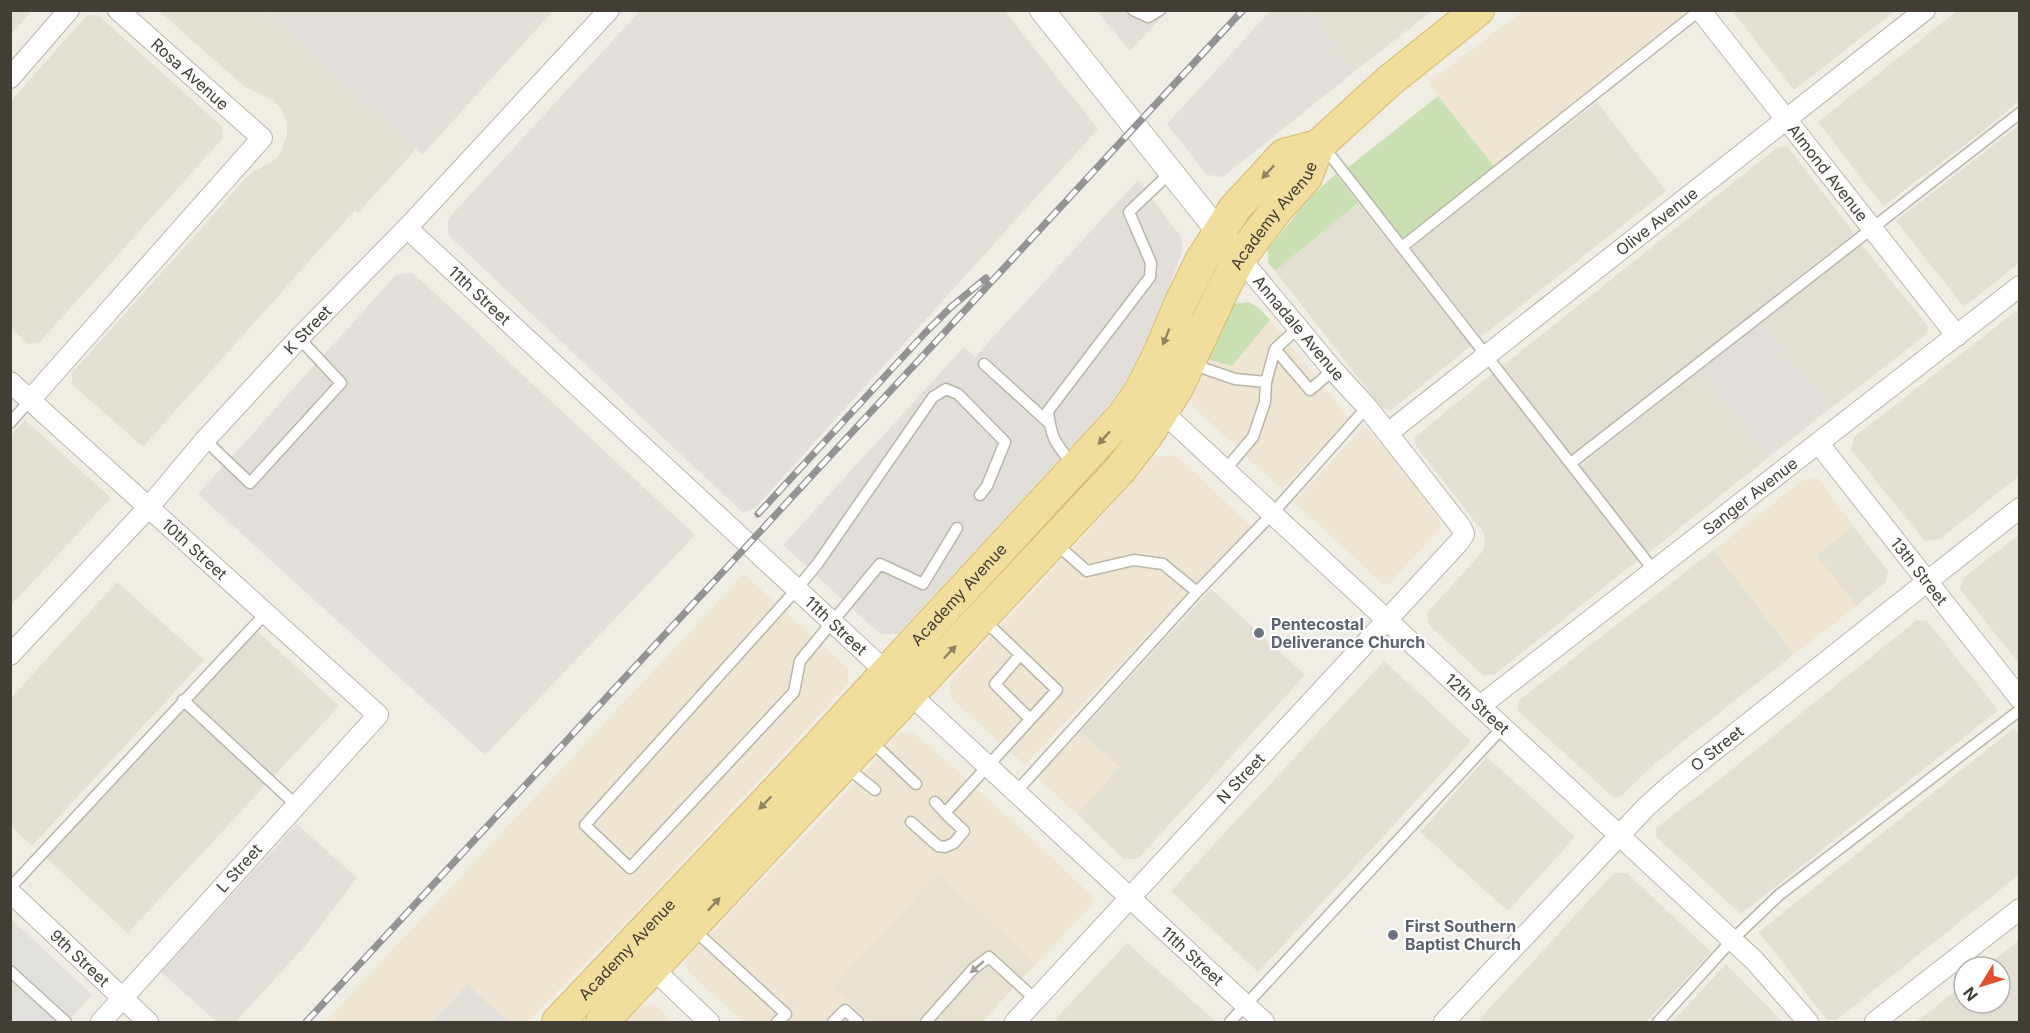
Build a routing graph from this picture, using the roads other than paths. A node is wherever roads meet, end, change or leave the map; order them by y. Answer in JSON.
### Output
{"nodes":[{"id":1,"x":69,"y":10,"type":"edge"},
{"id":2,"x":118,"y":10,"type":"edge"},
{"id":3,"x":609,"y":10,"type":"edge"},
{"id":4,"x":1133,"y":10,"type":"edge"},
{"id":5,"x":1160,"y":10,"type":"edge"},
{"id":6,"x":1478,"y":10,"type":"edge"},
{"id":7,"x":1925,"y":10,"type":"edge"},
{"id":8,"x":1700,"y":11,"type":"edge"},
{"id":9,"x":1047,"y":12,"type":"edge"},
{"id":10,"x":10,"y":78,"type":"edge"},
{"id":11,"x":2019,"y":113,"type":"edge"},
{"id":12,"x":1785,"y":120,"type":"junction"},
{"id":13,"x":1319,"y":145,"type":"junction"},
{"id":14,"x":1171,"y":172,"type":"junction"},
{"id":15,"x":407,"y":228,"type":"junction"},
{"id":16,"x":1872,"y":229,"type":"junction"},
{"id":17,"x":1218,"y":232,"type":"junction"},
{"id":18,"x":1402,"y":247,"type":"junction"},
{"id":19,"x":1240,"y":258,"type":"junction"},
{"id":20,"x":2019,"y":286,"type":"edge"},
{"id":21,"x":1298,"y":327,"type":"junction"},
{"id":22,"x":1957,"y":336,"type":"junction"},
{"id":23,"x":299,"y":338,"type":"junction"},
{"id":24,"x":1275,"y":349,"type":"junction"},
{"id":25,"x":1486,"y":356,"type":"junction"},
{"id":26,"x":984,"y":364,"type":"dead end"},
{"id":27,"x":1189,"y":364,"type":"junction"},
{"id":28,"x":1333,"y":370,"type":"junction"},
{"id":29,"x":10,"y":382,"type":"edge"},
{"id":30,"x":1266,"y":382,"type":"junction"},
{"id":31,"x":1140,"y":392,"type":"junction"},
{"id":32,"x":30,"y":400,"type":"junction"},
{"id":33,"x":1367,"y":407,"type":"junction"},
{"id":34,"x":1163,"y":412,"type":"junction"},
{"id":35,"x":10,"y":423,"type":"edge"},
{"id":36,"x":1049,"y":423,"type":"junction"},
{"id":37,"x":1388,"y":433,"type":"junction"},
{"id":38,"x":205,"y":440,"type":"junction"},
{"id":39,"x":1819,"y":444,"type":"junction"},
{"id":40,"x":1571,"y":463,"type":"junction"},
{"id":41,"x":1076,"y":468,"type":"junction"},
{"id":42,"x":1225,"y":470,"type":"junction"},
{"id":43,"x":980,"y":495,"type":"dead end"},
{"id":44,"x":149,"y":507,"type":"junction"},
{"id":45,"x":2019,"y":508,"type":"edge"},
{"id":46,"x":1272,"y":513,"type":"junction"},
{"id":47,"x":957,"y":528,"type":"dead end"},
{"id":48,"x":1464,"y":534,"type":"joint"},
{"id":49,"x":1053,"y":540,"type":"junction"},
{"id":50,"x":1025,"y":571,"type":"junction"},
{"id":51,"x":1655,"y":572,"type":"junction"},
{"id":52,"x":1927,"y":580,"type":"junction"},
{"id":53,"x":796,"y":590,"type":"junction"},
{"id":54,"x":1197,"y":592,"type":"junction"},
{"id":55,"x":266,"y":614,"type":"junction"},
{"id":56,"x":982,"y":618,"type":"junction"},
{"id":57,"x":1386,"y":621,"type":"junction"},
{"id":58,"x":832,"y":623,"type":"junction"},
{"id":59,"x":10,"y":655,"type":"edge"},
{"id":60,"x":1020,"y":655,"type":"junction"},
{"id":61,"x":887,"y":672,"type":"junction"},
{"id":62,"x":910,"y":694,"type":"junction"},
{"id":63,"x":2019,"y":699,"type":"edge"},
{"id":64,"x":183,"y":700,"type":"junction"},
{"id":65,"x":1480,"y":706,"type":"junction"},
{"id":66,"x":2019,"y":710,"type":"edge"},
{"id":67,"x":378,"y":715,"type":"joint"},
{"id":68,"x":1030,"y":719,"type":"junction"},
{"id":69,"x":1503,"y":727,"type":"junction"},
{"id":70,"x":868,"y":737,"type":"junction"},
{"id":71,"x":843,"y":764,"type":"junction"},
{"id":72,"x":987,"y":765,"type":"junction"},
{"id":73,"x":916,"y":784,"type":"dead end"},
{"id":74,"x":875,"y":790,"type":"dead end"},
{"id":75,"x":1016,"y":792,"type":"junction"},
{"id":76,"x":935,"y":802,"type":"dead end"},
{"id":77,"x":296,"y":805,"type":"junction"},
{"id":78,"x":945,"y":813,"type":"junction"},
{"id":79,"x":911,"y":822,"type":"dead end"},
{"id":80,"x":1618,"y":836,"type":"junction"},
{"id":81,"x":10,"y":890,"type":"edge"},
{"id":82,"x":1131,"y":899,"type":"junction"},
{"id":83,"x":2019,"y":909,"type":"edge"},
{"id":84,"x":692,"y":928,"type":"junction"},
{"id":85,"x":1732,"y":940,"type":"junction"},
{"id":86,"x":629,"y":946,"type":"junction"},
{"id":87,"x":653,"y":969,"type":"junction"},
{"id":88,"x":10,"y":971,"type":"edge"},
{"id":89,"x":123,"y":999,"type":"junction"},
{"id":90,"x":1036,"y":1000,"type":"junction"},
{"id":91,"x":1246,"y":1005,"type":"junction"},
{"id":92,"x":66,"y":1023,"type":"edge"},
{"id":93,"x":101,"y":1023,"type":"edge"},
{"id":94,"x":148,"y":1023,"type":"edge"},
{"id":95,"x":558,"y":1023,"type":"edge"},
{"id":96,"x":602,"y":1023,"type":"edge"},
{"id":97,"x":709,"y":1023,"type":"edge"},
{"id":98,"x":777,"y":1023,"type":"edge"},
{"id":99,"x":833,"y":1023,"type":"edge"},
{"id":100,"x":858,"y":1023,"type":"edge"},
{"id":101,"x":926,"y":1023,"type":"edge"},
{"id":102,"x":1014,"y":1023,"type":"edge"},
{"id":103,"x":1230,"y":1023,"type":"edge"},
{"id":104,"x":1264,"y":1023,"type":"edge"},
{"id":105,"x":1444,"y":1023,"type":"edge"},
{"id":106,"x":1658,"y":1023,"type":"edge"},
{"id":107,"x":1808,"y":1023,"type":"edge"},
{"id":108,"x":1875,"y":1023,"type":"edge"}],
"edges":[{"from":1,"to":10,"type":"street"},
{"from":2,"to":32,"type":"street","name":"Rosa Avenue"},
{"from":3,"to":15,"type":"street","name":"K Street"},
{"from":4,"to":5,"type":"lane"},
{"from":6,"to":13,"type":"main road","name":"Academy Avenue"},
{"from":7,"to":12,"type":"street","name":"Olive Avenue"},
{"from":8,"to":12,"type":"street","name":"Almond Avenue"},
{"from":8,"to":18,"type":"lane"},
{"from":9,"to":14,"type":"street","name":"Annadale Avenue"},
{"from":11,"to":16,"type":"lane"},
{"from":12,"to":16,"type":"street","name":"Almond Avenue"},
{"from":12,"to":25,"type":"street","name":"Olive Avenue"},
{"from":13,"to":17,"type":"main road","name":"Academy Avenue","one_way":true},
{"from":13,"to":18,"type":"lane"},
{"from":13,"to":19,"type":"main road","name":"Academy Avenue"},
{"from":14,"to":17,"type":"street","name":"Annadale Avenue"},
{"from":14,"to":36,"type":"lane"},
{"from":15,"to":23,"type":"street","name":"K Street"},
{"from":15,"to":53,"type":"street","name":"11th Street"},
{"from":16,"to":22,"type":"street","name":"Almond Avenue"},
{"from":16,"to":40,"type":"lane"},
{"from":17,"to":19,"type":"street","name":"Annadale Avenue"},
{"from":17,"to":31,"type":"main road","name":"Academy Avenue","one_way":true},
{"from":18,"to":25,"type":"lane"},
{"from":19,"to":21,"type":"street","name":"Annadale Avenue"},
{"from":19,"to":27,"type":"main road","name":"Academy Avenue"},
{"from":20,"to":22,"type":"street","name":"Sanger Avenue"},
{"from":21,"to":24,"type":"lane"},
{"from":21,"to":28,"type":"street","name":"Annadale Avenue"},
{"from":22,"to":39,"type":"street","name":"Sanger Avenue"},
{"from":23,"to":38,"type":"street","name":"K Street"},
{"from":23,"to":38,"type":"lane"},
{"from":24,"to":28,"type":"lane"},
{"from":24,"to":30,"type":"lane"},
{"from":25,"to":37,"type":"street","name":"Olive Avenue"},
{"from":25,"to":40,"type":"lane"},
{"from":26,"to":36,"type":"lane"},
{"from":27,"to":30,"type":"lane"},
{"from":27,"to":34,"type":"main road","name":"Academy Avenue"},
{"from":28,"to":33,"type":"street","name":"Annadale Avenue"},
{"from":29,"to":32,"type":"street","name":"10th Street"},
{"from":30,"to":42,"type":"lane"},
{"from":31,"to":34,"type":"street","name":"12th Street"},
{"from":31,"to":41,"type":"main road","name":"Academy Avenue","one_way":true},
{"from":32,"to":35,"type":"lane"},
{"from":32,"to":44,"type":"street","name":"10th Street"},
{"from":33,"to":37,"type":"street","name":"Annadale Avenue"},
{"from":33,"to":46,"type":"lane"},
{"from":34,"to":42,"type":"street","name":"12th Street"},
{"from":34,"to":49,"type":"main road","name":"Academy Avenue"},
{"from":36,"to":41,"type":"lane"},
{"from":37,"to":48,"type":"street","name":"Annadale Avenue"},
{"from":38,"to":44,"type":"street","name":"K Street"},
{"from":39,"to":51,"type":"street","name":"Sanger Avenue"},
{"from":39,"to":52,"type":"street","name":"13th Street"},
{"from":40,"to":51,"type":"lane"},
{"from":41,"to":50,"type":"main road"},
{"from":41,"to":61,"type":"main road","name":"Academy Avenue"},
{"from":42,"to":46,"type":"street","name":"12th Street"},
{"from":43,"to":53,"type":"lane"},
{"from":44,"to":55,"type":"street","name":"10th Street"},
{"from":44,"to":59,"type":"street","name":"K Street"},
{"from":45,"to":52,"type":"street","name":"O Street"},
{"from":46,"to":54,"type":"lane"},
{"from":46,"to":57,"type":"street","name":"12th Street"},
{"from":47,"to":58,"type":"lane"},
{"from":48,"to":57,"type":"street","name":"N Street"},
{"from":49,"to":50,"type":"main road","name":"Academy Avenue"},
{"from":49,"to":54,"type":"lane"},
{"from":50,"to":56,"type":"main road","name":"Academy Avenue"},
{"from":51,"to":65,"type":"street","name":"Sanger Avenue"},
{"from":52,"to":63,"type":"street","name":"13th Street"},
{"from":52,"to":80,"type":"street","name":"O Street"},
{"from":53,"to":58,"type":"street","name":"11th Street"},
{"from":53,"to":58,"type":"lane"},
{"from":54,"to":75,"type":"lane"},
{"from":55,"to":64,"type":"lane"},
{"from":55,"to":67,"type":"street","name":"10th Street"},
{"from":56,"to":60,"type":"lane"},
{"from":62,"to":56,"type":"main road","name":"Academy Avenue","one_way":true},
{"from":57,"to":65,"type":"street","name":"12th Street"},
{"from":57,"to":82,"type":"street","name":"N Street"},
{"from":58,"to":61,"type":"street","name":"11th Street"},
{"from":60,"to":68,"type":"lane"},
{"from":60,"to":68,"type":"lane"},
{"from":61,"to":62,"type":"street","name":"11th Street"},
{"from":61,"to":86,"type":"main road","name":"Academy Avenue","one_way":true},
{"from":62,"to":70,"type":"main road","name":"Academy Avenue"},
{"from":62,"to":72,"type":"street","name":"11th Street"},
{"from":64,"to":77,"type":"lane"},
{"from":64,"to":81,"type":"lane"},
{"from":65,"to":69,"type":"street","name":"12th Street"},
{"from":66,"to":85,"type":"lane"},
{"from":67,"to":77,"type":"street","name":"L Street"},
{"from":68,"to":72,"type":"lane"},
{"from":69,"to":80,"type":"street","name":"12th Street"},
{"from":69,"to":91,"type":"lane"},
{"from":70,"to":71,"type":"main road","name":"Academy Avenue"},
{"from":70,"to":73,"type":"lane"},
{"from":71,"to":74,"type":"lane"},
{"from":84,"to":71,"type":"main road","name":"Academy Avenue","one_way":true},
{"from":72,"to":75,"type":"street","name":"11th Street"},
{"from":72,"to":78,"type":"lane"},
{"from":75,"to":82,"type":"street","name":"11th Street"},
{"from":76,"to":78,"type":"lane"},
{"from":77,"to":89,"type":"street","name":"L Street"},
{"from":78,"to":79,"type":"lane"},
{"from":80,"to":85,"type":"street","name":"12th Street"},
{"from":80,"to":105,"type":"street","name":"O Street"},
{"from":81,"to":89,"type":"street","name":"9th Street"},
{"from":82,"to":90,"type":"street","name":"N Street"},
{"from":82,"to":91,"type":"street","name":"11th Street"},
{"from":83,"to":108,"type":"street"},
{"from":84,"to":87,"type":"main road","name":"Academy Avenue"},
{"from":84,"to":98,"type":"lane"},
{"from":85,"to":106,"type":"lane"},
{"from":85,"to":107,"type":"street","name":"12th Street"},
{"from":86,"to":87,"type":"street"},
{"from":86,"to":95,"type":"main road","name":"Academy Avenue"},
{"from":87,"to":96,"type":"main road","name":"Academy Avenue"},
{"from":87,"to":97,"type":"street"},
{"from":88,"to":92,"type":"lane"},
{"from":89,"to":93,"type":"street","name":"L Street"},
{"from":89,"to":94,"type":"street","name":"9th Street"},
{"from":90,"to":101,"type":"lane","one_way":true},
{"from":90,"to":102,"type":"street","name":"N Street"},
{"from":91,"to":103,"type":"lane"},
{"from":91,"to":104,"type":"street","name":"11th Street"},
{"from":99,"to":100,"type":"lane"}]}
